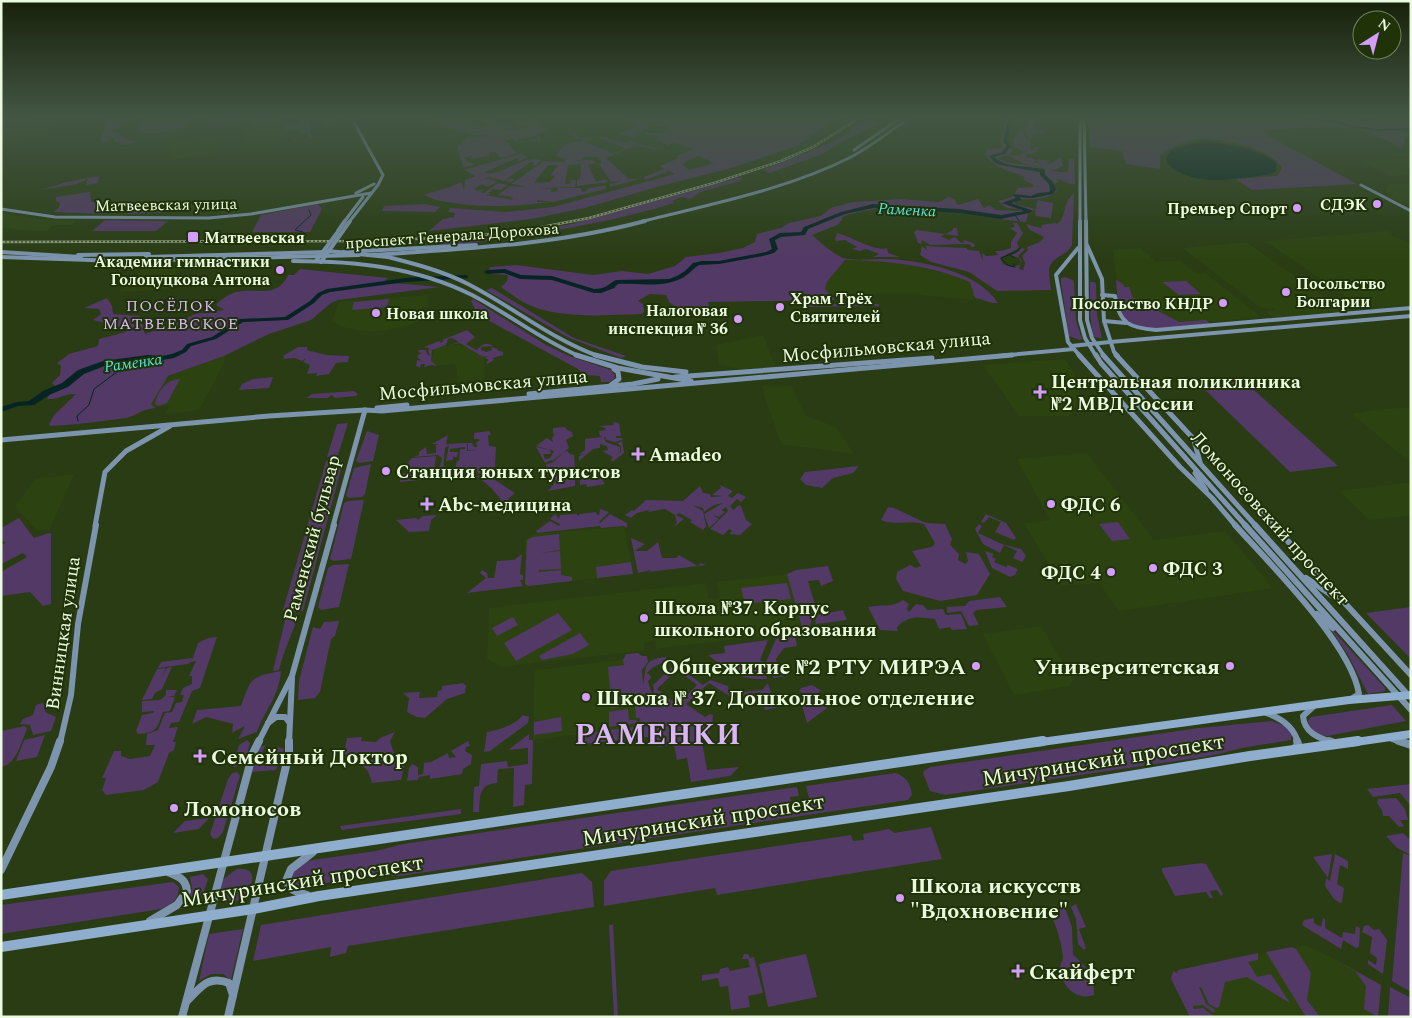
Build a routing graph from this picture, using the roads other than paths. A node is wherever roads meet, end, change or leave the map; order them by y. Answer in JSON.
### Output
{"nodes":[{"id":1,"x":376,"y":165,"type":"edge"},
{"id":2,"x":824,"y":165,"type":"edge"},
{"id":3,"x":832,"y":165,"type":"edge"},
{"id":4,"x":1080,"y":165,"type":"edge"},
{"id":5,"x":1085,"y":165,"type":"edge"},
{"id":6,"x":380,"y":171,"type":"junction"},
{"id":7,"x":374,"y":184,"type":"junction"},
{"id":8,"x":1361,"y":184,"type":"dead end"},
{"id":9,"x":371,"y":193,"type":"junction"},
{"id":10,"x":366,"y":194,"type":"junction"},
{"id":11,"x":342,"y":198,"type":"junction"},
{"id":12,"x":330,"y":200,"type":"junction"},
{"id":13,"x":356,"y":206,"type":"junction"},
{"id":14,"x":1,"y":209,"type":"edge"},
{"id":15,"x":1411,"y":211,"type":"edge"},
{"id":16,"x":350,"y":217,"type":"junction"},
{"id":17,"x":1080,"y":244,"type":"junction"},
{"id":18,"x":1086,"y":244,"type":"junction"},
{"id":19,"x":326,"y":251,"type":"junction"},
{"id":20,"x":1,"y":252,"type":"edge"},
{"id":21,"x":51,"y":256,"type":"junction"},
{"id":22,"x":1,"y":258,"type":"edge"},
{"id":23,"x":319,"y":261,"type":"junction"},
{"id":24,"x":1102,"y":295,"type":"junction"},
{"id":25,"x":1411,"y":308,"type":"edge"},
{"id":26,"x":1352,"y":313,"type":"junction"},
{"id":27,"x":1411,"y":317,"type":"edge"},
{"id":28,"x":1267,"y":320,"type":"junction"},
{"id":29,"x":1362,"y":320,"type":"junction"},
{"id":30,"x":1104,"y":321,"type":"junction"},
{"id":31,"x":1126,"y":323,"type":"junction"},
{"id":32,"x":1276,"y":328,"type":"junction"},
{"id":33,"x":1111,"y":344,"type":"junction"},
{"id":34,"x":1073,"y":348,"type":"junction"},
{"id":35,"x":608,"y":366,"type":"junction"},
{"id":36,"x":822,"y":369,"type":"junction"},
{"id":37,"x":698,"y":374,"type":"junction"},
{"id":38,"x":666,"y":378,"type":"junction"},
{"id":39,"x":711,"y":382,"type":"junction"},
{"id":40,"x":607,"y":387,"type":"junction"},
{"id":41,"x":388,"y":409,"type":"junction"},
{"id":42,"x":365,"y":410,"type":"junction"},
{"id":43,"x":172,"y":425,"type":"junction"},
{"id":44,"x":1193,"y":438,"type":"junction"},
{"id":45,"x":4,"y":440,"type":"edge"},
{"id":46,"x":1185,"y":458,"type":"junction"},
{"id":47,"x":1200,"y":464,"type":"junction"},
{"id":48,"x":1212,"y":498,"type":"junction"},
{"id":49,"x":1300,"y":574,"type":"junction"},
{"id":50,"x":1304,"y":603,"type":"junction"},
{"id":51,"x":1346,"y":605,"type":"junction"},
{"id":52,"x":1352,"y":644,"type":"junction"},
{"id":53,"x":1411,"y":675,"type":"edge"},
{"id":54,"x":292,"y":676,"type":"junction"},
{"id":55,"x":1398,"y":695,"type":"junction"},
{"id":56,"x":1410,"y":696,"type":"edge"},
{"id":57,"x":1349,"y":700,"type":"junction"},
{"id":58,"x":1316,"y":705,"type":"junction"},
{"id":59,"x":1411,"y":710,"type":"edge"},
{"id":60,"x":1264,"y":713,"type":"junction"},
{"id":61,"x":289,"y":722,"type":"junction"},
{"id":62,"x":266,"y":725,"type":"junction"},
{"id":63,"x":1411,"y":734,"type":"edge"},
{"id":64,"x":1388,"y":738,"type":"junction"},
{"id":65,"x":1344,"y":744,"type":"junction"},
{"id":66,"x":1411,"y":745,"type":"edge"},
{"id":67,"x":1292,"y":751,"type":"junction"},
{"id":68,"x":324,"y":847,"type":"junction"},
{"id":69,"x":266,"y":855,"type":"junction"},
{"id":70,"x":222,"y":862,"type":"junction"},
{"id":71,"x":1,"y":870,"type":"edge"},
{"id":72,"x":158,"y":871,"type":"junction"},
{"id":73,"x":1,"y":895,"type":"edge"},
{"id":74,"x":319,"y":896,"type":"junction"},
{"id":75,"x":253,"y":909,"type":"junction"},
{"id":76,"x":208,"y":915,"type":"junction"},
{"id":77,"x":141,"y":924,"type":"junction"},
{"id":78,"x":1,"y":946,"type":"edge"},
{"id":79,"x":233,"y":997,"type":"junction"},
{"id":80,"x":186,"y":1003,"type":"junction"},
{"id":81,"x":182,"y":1017,"type":"edge"},
{"id":82,"x":228,"y":1017,"type":"edge"}],
"edges":[{"from":1,"to":6,"type":"main road"},
{"from":2,"to":21,"type":"main road","name":"проспект Генерала Дорохова"},
{"from":3,"to":22,"type":"main road","name":"проспект Генерала Дорохова"},
{"from":4,"to":17,"type":"main road"},
{"from":5,"to":18,"type":"main road"},
{"from":6,"to":7,"type":"main road"},
{"from":6,"to":9,"type":"main road"},
{"from":7,"to":10,"type":"main road"},
{"from":7,"to":12,"type":"main road"},
{"from":8,"to":15,"type":"main road"},
{"from":9,"to":10,"type":"main road"},
{"from":9,"to":16,"type":"main road"},
{"from":10,"to":11,"type":"main road"},
{"from":10,"to":13,"type":"main road"},
{"from":11,"to":12,"type":"main road"},
{"from":11,"to":13,"type":"main road"},
{"from":12,"to":14,"type":"main road","name":"Матвеевская улица"},
{"from":13,"to":16,"type":"main road"},
{"from":16,"to":19,"type":"main road","bridge":true},
{"from":17,"to":34,"type":"main road"},
{"from":17,"to":46,"type":"main road","name":"Ломоносовский проспект"},
{"from":18,"to":24,"type":"main road"},
{"from":18,"to":47,"type":"main road","name":"Ломоносовский проспект"},
{"from":19,"to":21,"type":"main road"},
{"from":19,"to":23,"type":"main road","bridge":true},
{"from":19,"to":37,"type":"main road","bridge":true},
{"from":20,"to":21,"type":"main road","name":"проспект Генерала Дорохова"},
{"from":22,"to":23,"type":"main road"},
{"from":23,"to":35,"type":"main road"},
{"from":24,"to":30,"type":"main road"},
{"from":24,"to":31,"type":"main road"},
{"from":25,"to":26,"type":"main road"},
{"from":26,"to":28,"type":"main road"},
{"from":26,"to":29,"type":"main road"},
{"from":27,"to":29,"type":"main road","name":"Мосфильмовская улица"},
{"from":27,"to":33,"type":"main road","name":"Мосфильмовская улица"},
{"from":28,"to":31,"type":"main road"},
{"from":28,"to":32,"type":"main road"},
{"from":29,"to":32,"type":"main road","name":"Мосфильмовская улица"},
{"from":30,"to":31,"type":"main road"},
{"from":30,"to":33,"type":"main road"},
{"from":32,"to":33,"type":"main road","name":"Мосфильмовская улица"},
{"from":33,"to":34,"type":"main road","name":"Мосфильмовская улица","bridge":true},
{"from":33,"to":44,"type":"main road"},
{"from":34,"to":36,"type":"main road","name":"Мосфильмовская улица"},
{"from":34,"to":48,"type":"main road"},
{"from":35,"to":38,"type":"main road"},
{"from":35,"to":40,"type":"main road"},
{"from":36,"to":37,"type":"main road","name":"Мосфильмовская улица"},
{"from":36,"to":39,"type":"main road","name":"Мосфильмовская улица"},
{"from":37,"to":38,"type":"main road","name":"Мосфильмовская улица"},
{"from":38,"to":39,"type":"main road"},
{"from":38,"to":40,"type":"main road","name":"Мосфильмовская улица"},
{"from":39,"to":41,"type":"main road","name":"Мосфильмовская улица"},
{"from":40,"to":41,"type":"main road","name":"Мосфильмовская улица"},
{"from":41,"to":42,"type":"main road","name":"Мосфильмовская улица"},
{"from":42,"to":43,"type":"main road","name":"Мосфильмовская улица"},
{"from":42,"to":54,"type":"main road","name":"Раменский бульвар"},
{"from":43,"to":45,"type":"main road","name":"Мосфильмовская улица"},
{"from":43,"to":71,"type":"main road","name":"Винницкая улица"},
{"from":44,"to":47,"type":"main road"},
{"from":44,"to":51,"type":"main road"},
{"from":46,"to":48,"type":"main road"},
{"from":46,"to":52,"type":"main road","name":"Ломоносовский проспект"},
{"from":47,"to":49,"type":"main road","name":"Ломоносовский проспект"},
{"from":48,"to":50,"type":"main road"},
{"from":49,"to":51,"type":"main road"},
{"from":49,"to":56,"type":"main road","name":"Ломоносовский проспект"},
{"from":50,"to":52,"type":"main road"},
{"from":50,"to":57,"type":"main road"},
{"from":51,"to":53,"type":"main road"},
{"from":52,"to":55,"type":"main road","name":"Ломоносовский проспект"},
{"from":54,"to":61,"type":"main road","name":"Раменский бульвар"},
{"from":54,"to":62,"type":"main road","name":"Раменский бульвар"},
{"from":55,"to":56,"type":"main road","name":"Мичуринский проспект"},
{"from":55,"to":57,"type":"main road","name":"Мичуринский проспект"},
{"from":55,"to":59,"type":"main road","name":"Ломоносовский проспект"},
{"from":57,"to":58,"type":"main road","name":"Мичуринский проспект"},
{"from":58,"to":60,"type":"main road","name":"Мичуринский проспект"},
{"from":58,"to":65,"type":"main road"},
{"from":60,"to":67,"type":"main road"},
{"from":60,"to":68,"type":"main road","name":"Мичуринский проспект"},
{"from":61,"to":62,"type":"main road"},
{"from":61,"to":69,"type":"main road","name":"Раменский бульвар"},
{"from":62,"to":70,"type":"main road","name":"Раменский бульвар"},
{"from":63,"to":64,"type":"main road","name":"Мичуринский проспект"},
{"from":64,"to":65,"type":"main road","name":"Мичуринский проспект"},
{"from":64,"to":66,"type":"main road"},
{"from":65,"to":67,"type":"main road","name":"Мичуринский проспект"},
{"from":67,"to":74,"type":"main road","name":"Мичуринский проспект"},
{"from":68,"to":69,"type":"main road","name":"Мичуринский проспект"},
{"from":68,"to":74,"type":"main road"},
{"from":69,"to":70,"type":"main road","name":"Мичуринский проспект"},
{"from":69,"to":75,"type":"main road","name":"Раменский бульвар"},
{"from":70,"to":72,"type":"main road","name":"Мичуринский проспект"},
{"from":70,"to":76,"type":"main road","name":"Раменский бульвар"},
{"from":72,"to":73,"type":"main road","name":"Мичуринский проспект"},
{"from":72,"to":77,"type":"main road"},
{"from":74,"to":75,"type":"main road","name":"Мичуринский проспект"},
{"from":75,"to":76,"type":"main road","name":"Мичуринский проспект"},
{"from":75,"to":79,"type":"main road","name":"Раменский бульвар"},
{"from":76,"to":77,"type":"main road","name":"Мичуринский проспект"},
{"from":76,"to":80,"type":"main road","name":"Раменский бульвар"},
{"from":77,"to":78,"type":"main road","name":"Мичуринский проспект"},
{"from":79,"to":80,"type":"main road"},
{"from":79,"to":82,"type":"main road","name":"Раменский бульвар"},
{"from":80,"to":81,"type":"main road","name":"Раменский бульвар"}]}
